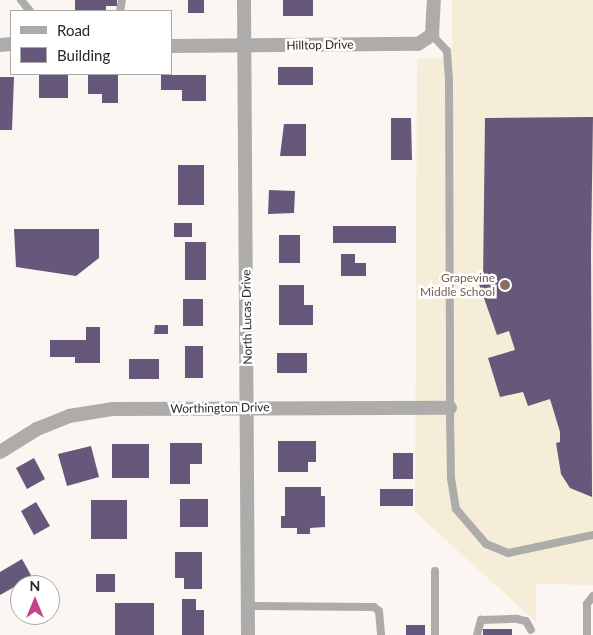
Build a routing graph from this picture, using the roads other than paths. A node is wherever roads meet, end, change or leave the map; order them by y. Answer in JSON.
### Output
{"nodes":[{"id":1,"x":21,"y":0,"type":"edge"},
{"id":2,"x":244,"y":0,"type":"edge"},
{"id":3,"x":434,"y":0,"type":"edge"},
{"id":4,"x":29,"y":10,"type":"edge"},
{"id":5,"x":432,"y":35,"type":"junction"},
{"id":6,"x":172,"y":46,"type":"edge"},
{"id":7,"x":244,"y":46,"type":"junction"},
{"id":8,"x":247,"y":407,"type":"junction"},
{"id":9,"x":450,"y":408,"type":"junction"},
{"id":10,"x":0,"y":452,"type":"edge"},
{"id":11,"x":593,"y":535,"type":"edge"},
{"id":12,"x":435,"y":570,"type":"dead end"},
{"id":13,"x":593,"y":596,"type":"edge"},
{"id":14,"x":248,"y":606,"type":"junction"},
{"id":15,"x":531,"y":630,"type":"dead end"},
{"id":16,"x":248,"y":635,"type":"edge"},
{"id":17,"x":381,"y":635,"type":"edge"},
{"id":18,"x":435,"y":635,"type":"edge"},
{"id":19,"x":477,"y":635,"type":"edge"},
{"id":20,"x":587,"y":635,"type":"edge"}],
"edges":[{"from":1,"to":4,"type":"lane"},
{"from":2,"to":7,"type":"street","name":"North Lucas Drive"},
{"from":3,"to":5,"type":"street"},
{"from":5,"to":7,"type":"street","name":"Hilltop Drive"},
{"from":5,"to":9,"type":"lane"},
{"from":6,"to":7,"type":"street","name":"Hilltop Drive"},
{"from":7,"to":8,"type":"street","name":"North Lucas Drive"},
{"from":8,"to":9,"type":"street","name":"Worthington Drive"},
{"from":8,"to":10,"type":"street","name":"Worthington Drive"},
{"from":8,"to":14,"type":"street","name":"North Lucas Drive"},
{"from":9,"to":11,"type":"lane"},
{"from":12,"to":18,"type":"lane"},
{"from":13,"to":20,"type":"lane"},
{"from":14,"to":16,"type":"street","name":"North Lucas Drive"},
{"from":14,"to":17,"type":"lane"},
{"from":15,"to":19,"type":"lane"}]}
